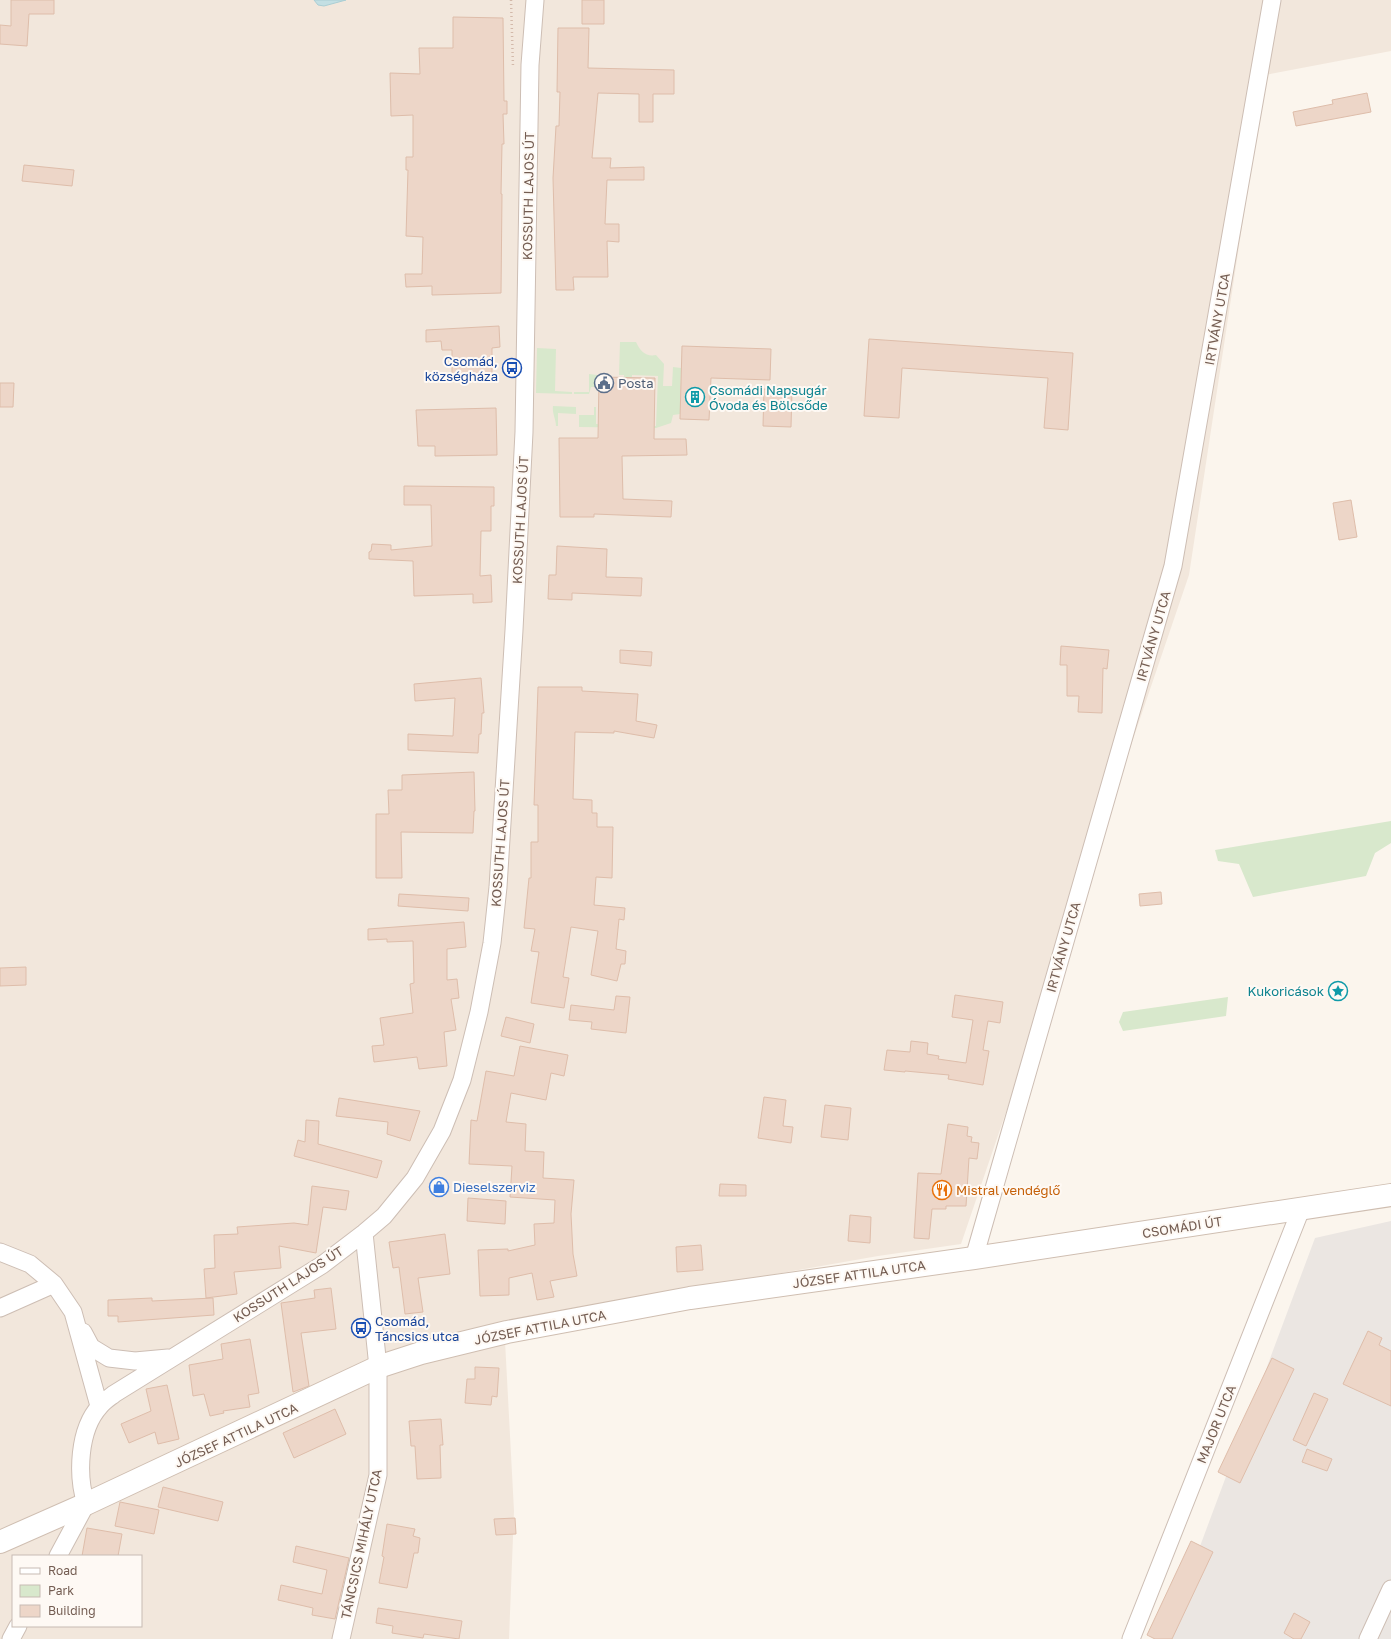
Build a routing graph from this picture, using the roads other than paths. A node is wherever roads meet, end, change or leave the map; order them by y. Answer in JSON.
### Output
{"nodes":[{"id":1,"x":535,"y":0,"type":"edge"},
{"id":2,"x":1272,"y":0,"type":"edge"},
{"id":3,"x":1391,"y":1195,"type":"edge"},
{"id":4,"x":1301,"y":1209,"type":"junction"},
{"id":5,"x":364,"y":1233,"type":"junction"},
{"id":6,"x":0,"y":1252,"type":"edge"},
{"id":7,"x":974,"y":1258,"type":"junction"},
{"id":8,"x":54,"y":1284,"type":"junction"},
{"id":9,"x":0,"y":1308,"type":"edge"},
{"id":10,"x":73,"y":1312,"type":"junction"},
{"id":11,"x":172,"y":1358,"type":"junction"},
{"id":12,"x":378,"y":1367,"type":"junction"},
{"id":13,"x":99,"y":1406,"type":"junction"},
{"id":14,"x":86,"y":1504,"type":"junction"},
{"id":15,"x":0,"y":1542,"type":"edge"},
{"id":16,"x":59,"y":1555,"type":"edge"},
{"id":17,"x":1391,"y":1589,"type":"edge"},
{"id":18,"x":17,"y":1627,"type":"edge"},
{"id":19,"x":11,"y":1639,"type":"edge"},
{"id":20,"x":341,"y":1639,"type":"edge"},
{"id":21,"x":1131,"y":1639,"type":"edge"},
{"id":22,"x":1368,"y":1639,"type":"edge"}],
"edges":[{"from":1,"to":5,"type":"street","name":"KOSSUTH LAJOS ÚT"},
{"from":2,"to":7,"type":"street","name":"IRTVÁNY UTCA"},
{"from":3,"to":4,"type":"main road","name":"CSOMÁDI ÚT"},
{"from":4,"to":7,"type":"main road","name":"CSOMÁDI ÚT"},
{"from":4,"to":21,"type":"street","name":"MAJOR UTCA"},
{"from":5,"to":11,"type":"street","name":"KOSSUTH LAJOS ÚT"},
{"from":5,"to":12,"type":"street","name":"TÁNCSICS MIHÁLY UTCA"},
{"from":6,"to":8,"type":"street"},
{"from":7,"to":12,"type":"main road","name":"JÓZSEF ATTILA UTCA"},
{"from":8,"to":9,"type":"street"},
{"from":8,"to":10,"type":"street"},
{"from":10,"to":11,"type":"street"},
{"from":10,"to":13,"type":"street"},
{"from":11,"to":13,"type":"street","name":"KOSSUTH LAJOS ÚT"},
{"from":12,"to":14,"type":"main road","name":"JÓZSEF ATTILA UTCA"},
{"from":12,"to":20,"type":"street","name":"TÁNCSICS MIHÁLY UTCA"},
{"from":13,"to":14,"type":"street","name":"KOSSUTH LAJOS ÚT"},
{"from":14,"to":15,"type":"main road","name":"JÓZSEF ATTILA UTCA"},
{"from":14,"to":16,"type":"street"},
{"from":17,"to":22,"type":"street"},
{"from":18,"to":19,"type":"street"}]}
